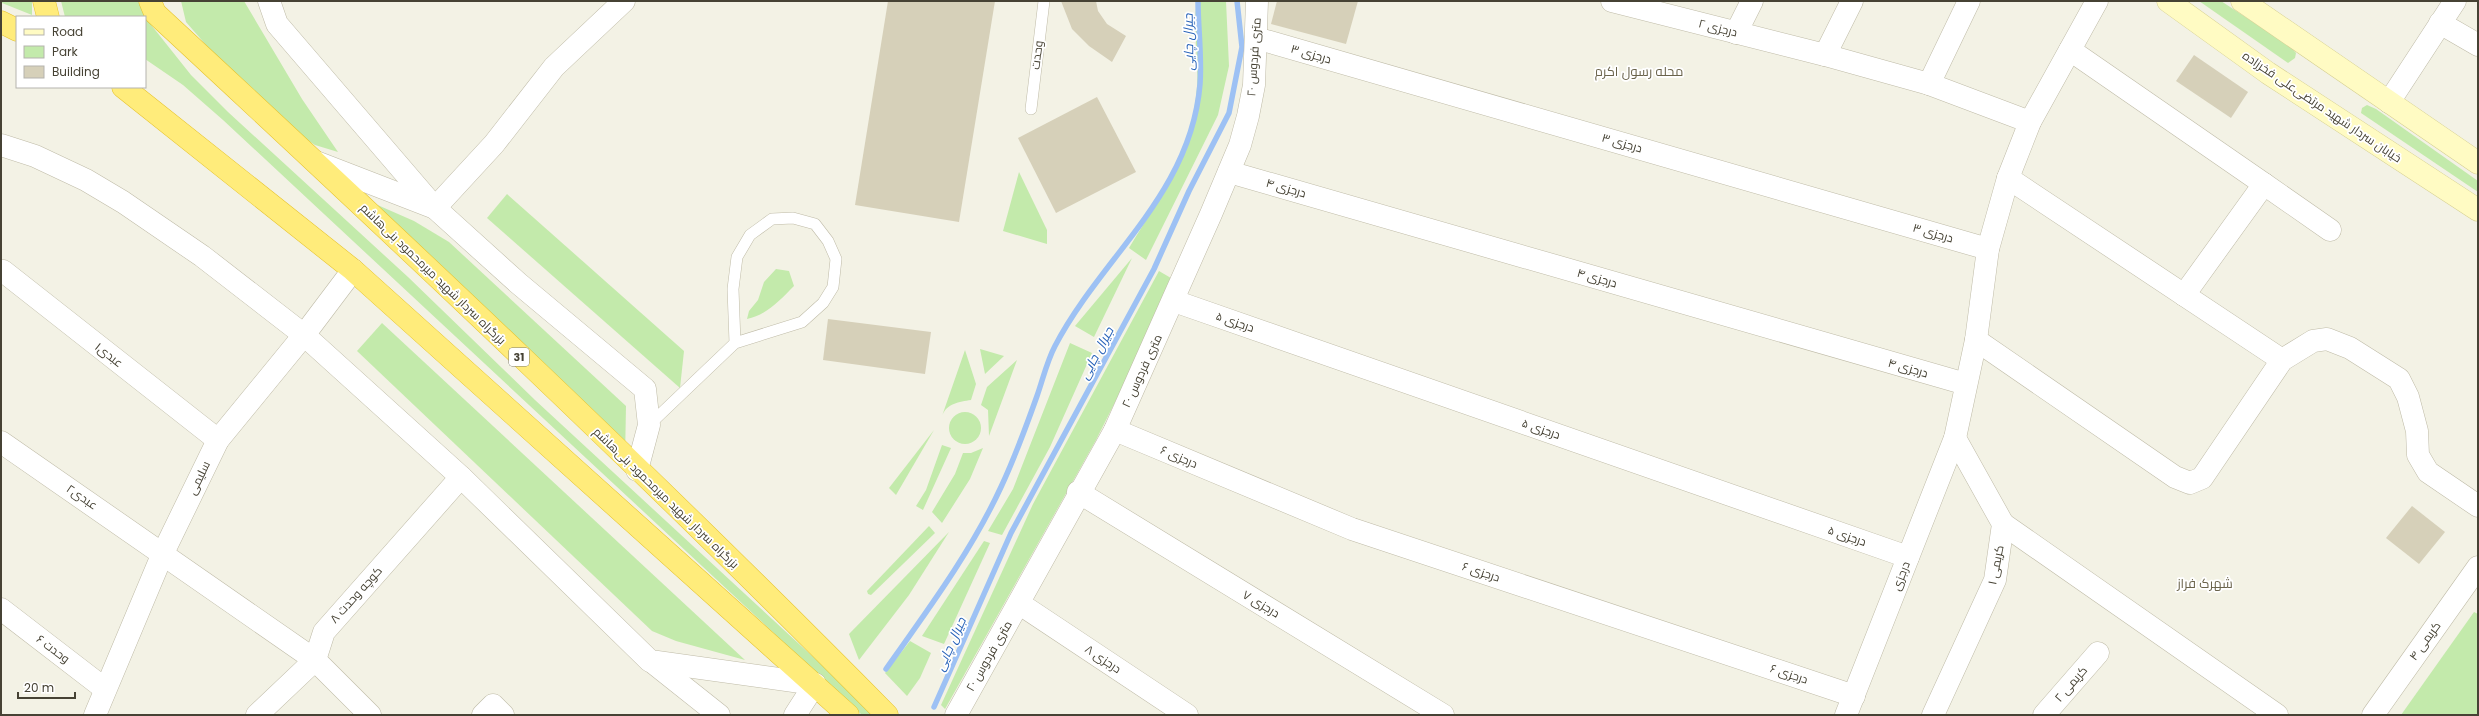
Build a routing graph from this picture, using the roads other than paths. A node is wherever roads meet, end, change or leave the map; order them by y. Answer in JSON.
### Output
{"nodes":[{"id":1,"x":44,"y":1,"type":"edge"},
{"id":2,"x":150,"y":1,"type":"edge"},
{"id":3,"x":269,"y":1,"type":"edge"},
{"id":4,"x":624,"y":1,"type":"edge"},
{"id":5,"x":1044,"y":1,"type":"edge"},
{"id":6,"x":1257,"y":1,"type":"edge"},
{"id":7,"x":1612,"y":1,"type":"edge"},
{"id":8,"x":1752,"y":1,"type":"edge"},
{"id":9,"x":1852,"y":1,"type":"edge"},
{"id":10,"x":1969,"y":1,"type":"edge"},
{"id":11,"x":2097,"y":1,"type":"edge"},
{"id":12,"x":2168,"y":1,"type":"edge"},
{"id":13,"x":2242,"y":1,"type":"edge"},
{"id":14,"x":2455,"y":1,"type":"edge"},
{"id":15,"x":48,"y":16,"type":"edge"},
{"id":16,"x":1,"y":22,"type":"edge"},
{"id":17,"x":2440,"y":23,"type":"junction"},
{"id":18,"x":16,"y":30,"type":"edge"},
{"id":19,"x":1736,"y":33,"type":"junction"},
{"id":20,"x":1256,"y":38,"type":"junction"},
{"id":21,"x":2478,"y":45,"type":"edge"},
{"id":22,"x":2070,"y":50,"type":"junction"},
{"id":23,"x":1825,"y":55,"type":"junction"},
{"id":24,"x":1929,"y":84,"type":"junction"},
{"id":25,"x":124,"y":88,"type":"edge"},
{"id":26,"x":2389,"y":102,"type":"junction"},
{"id":27,"x":1031,"y":109,"type":"dead end"},
{"id":28,"x":2030,"y":122,"type":"junction"},
{"id":29,"x":1,"y":145,"type":"edge"},
{"id":30,"x":316,"y":162,"type":"junction"},
{"id":31,"x":2478,"y":163,"type":"edge"},
{"id":32,"x":1229,"y":172,"type":"junction"},
{"id":33,"x":2008,"y":178,"type":"junction"},
{"id":34,"x":2264,"y":184,"type":"junction"},
{"id":35,"x":435,"y":208,"type":"junction"},
{"id":36,"x":2478,"y":210,"type":"edge"},
{"id":37,"x":2330,"y":230,"type":"dead end"},
{"id":38,"x":1988,"y":249,"type":"junction"},
{"id":39,"x":353,"y":270,"type":"junction"},
{"id":40,"x":1,"y":272,"type":"edge"},
{"id":41,"x":2184,"y":295,"type":"junction"},
{"id":42,"x":1174,"y":301,"type":"junction"},
{"id":43,"x":304,"y":335,"type":"junction"},
{"id":44,"x":1976,"y":340,"type":"junction"},
{"id":45,"x":735,"y":342,"type":"junction"},
{"id":46,"x":2282,"y":360,"type":"junction"},
{"id":47,"x":1966,"y":384,"type":"junction"},
{"id":48,"x":650,"y":425,"type":"junction"},
{"id":49,"x":1115,"y":430,"type":"junction"},
{"id":50,"x":1956,"y":438,"type":"junction"},
{"id":51,"x":218,"y":440,"type":"junction"},
{"id":52,"x":1,"y":442,"type":"edge"},
{"id":53,"x":637,"y":470,"type":"junction"},
{"id":54,"x":461,"y":477,"type":"junction"},
{"id":55,"x":1078,"y":492,"type":"junction"},
{"id":56,"x":2478,"y":506,"type":"edge"},
{"id":57,"x":2003,"y":524,"type":"junction"},
{"id":58,"x":163,"y":553,"type":"junction"},
{"id":59,"x":1908,"y":557,"type":"junction"},
{"id":60,"x":2478,"y":567,"type":"edge"},
{"id":61,"x":1020,"y":604,"type":"junction"},
{"id":62,"x":1,"y":609,"type":"edge"},
{"id":63,"x":2098,"y":653,"type":"dead end"},
{"id":64,"x":315,"y":660,"type":"junction"},
{"id":65,"x":650,"y":661,"type":"junction"},
{"id":66,"x":815,"y":684,"type":"junction"},
{"id":67,"x":105,"y":689,"type":"junction"},
{"id":68,"x":1850,"y":706,"type":"edge"},
{"id":69,"x":95,"y":715,"type":"edge"},
{"id":70,"x":257,"y":715,"type":"edge"},
{"id":71,"x":370,"y":715,"type":"edge"},
{"id":72,"x":483,"y":715,"type":"edge"},
{"id":73,"x":504,"y":715,"type":"edge"},
{"id":74,"x":719,"y":715,"type":"edge"},
{"id":75,"x":795,"y":715,"type":"edge"},
{"id":76,"x":848,"y":715,"type":"edge"},
{"id":77,"x":887,"y":715,"type":"edge"},
{"id":78,"x":956,"y":715,"type":"edge"},
{"id":79,"x":1186,"y":715,"type":"edge"},
{"id":80,"x":1443,"y":715,"type":"edge"},
{"id":81,"x":1933,"y":715,"type":"edge"},
{"id":82,"x":2044,"y":715,"type":"edge"},
{"id":83,"x":2277,"y":715,"type":"edge"},
{"id":84,"x":2373,"y":715,"type":"edge"}],
"edges":[{"from":1,"to":15,"type":"highway"},
{"from":2,"to":30,"type":"highway","name":"بزرگراه سردار شهید میرمحمود بنی‌هاشم","number":"31"},
{"from":3,"to":35,"type":"street"},
{"from":4,"to":35,"type":"street"},
{"from":5,"to":27,"type":"lane","name":"وحدت"},
{"from":6,"to":20,"type":"street","name":"۲۰ متری فردوس"},
{"from":7,"to":19,"type":"street","name":"درجزی ۲"},
{"from":8,"to":19,"type":"street"},
{"from":9,"to":23,"type":"street"},
{"from":10,"to":24,"type":"street"},
{"from":11,"to":22,"type":"street","name":"درجزی"},
{"from":12,"to":36,"type":"main road","name":"خیابان سردار شهید مرتضی‌علی فخرزاده"},
{"from":13,"to":26,"type":"main road"},
{"from":14,"to":17,"type":"street"},
{"from":16,"to":18,"type":"highway"},
{"from":17,"to":21,"type":"street"},
{"from":17,"to":26,"type":"street"},
{"from":19,"to":23,"type":"street","name":"درجزی ۲"},
{"from":20,"to":32,"type":"street","name":"۲۰ متری فردوس"},
{"from":20,"to":38,"type":"street","name":"درجزی ۳"},
{"from":22,"to":28,"type":"street","name":"درجزی"},
{"from":22,"to":34,"type":"street"},
{"from":23,"to":24,"type":"street","name":"درجزی ۲"},
{"from":24,"to":28,"type":"street","name":"درجزی ۲"},
{"from":25,"to":39,"type":"highway"},
{"from":26,"to":31,"type":"main road"},
{"from":28,"to":33,"type":"street","name":"درجزی"},
{"from":29,"to":43,"type":"street"},
{"from":30,"to":35,"type":"street"},
{"from":30,"to":53,"type":"highway","name":"بزرگراه سردار شهید میرمحمود بنی‌هاشم","number":"31"},
{"from":32,"to":42,"type":"street","name":"۲۰ متری فردوس"},
{"from":32,"to":47,"type":"street","name":"درجزی ۴"},
{"from":33,"to":38,"type":"street","name":"درجزی"},
{"from":33,"to":41,"type":"street"},
{"from":34,"to":37,"type":"street"},
{"from":34,"to":41,"type":"street"},
{"from":35,"to":48,"type":"street"},
{"from":38,"to":44,"type":"street","name":"درجزی"},
{"from":39,"to":43,"type":"street","name":"سلیمی"},
{"from":39,"to":66,"type":"highway"},
{"from":40,"to":51,"type":"street","name":"عبدی۱"},
{"from":41,"to":46,"type":"street"},
{"from":42,"to":49,"type":"street","name":"۲۰ متری فردوس"},
{"from":42,"to":59,"type":"street","name":"درجزی ۵"},
{"from":43,"to":51,"type":"street","name":"سلیمی"},
{"from":43,"to":54,"type":"street"},
{"from":44,"to":46,"type":"street"},
{"from":44,"to":47,"type":"street","name":"درجزی"},
{"from":45,"to":45,"type":"lane"},
{"from":45,"to":48,"type":"lane"},
{"from":46,"to":56,"type":"street"},
{"from":47,"to":50,"type":"street","name":"درجزی"},
{"from":48,"to":53,"type":"street"},
{"from":49,"to":55,"type":"street","name":"۲۰ متری فردوس"},
{"from":49,"to":68,"type":"street","name":"درجزی ۶"},
{"from":50,"to":57,"type":"street"},
{"from":50,"to":59,"type":"street","name":"درجزی"},
{"from":51,"to":58,"type":"street","name":"سلیمی"},
{"from":52,"to":58,"type":"street","name":"عبدی۲"},
{"from":53,"to":77,"type":"highway","name":"بزرگراه سردار شهید میرمحمود بنی‌هاشم","number":"31"},
{"from":54,"to":64,"type":"street","name":"کوچه وحدت ۸"},
{"from":54,"to":65,"type":"street"},
{"from":55,"to":61,"type":"street","name":"۲۰ متری فردوس"},
{"from":55,"to":80,"type":"street","name":"درجزی ۷"},
{"from":57,"to":81,"type":"street","name":"کریمی ۱"},
{"from":57,"to":83,"type":"street"},
{"from":58,"to":64,"type":"street","name":"عبدی۲"},
{"from":58,"to":67,"type":"street","name":"سلیمی"},
{"from":59,"to":68,"type":"street","name":"درجزی"},
{"from":60,"to":84,"type":"street","name":"کریمی ۴"},
{"from":61,"to":78,"type":"street","name":"۲۰ متری فردوس"},
{"from":61,"to":79,"type":"street","name":"درجزی ۸"},
{"from":62,"to":67,"type":"street","name":"وحدت ۶"},
{"from":63,"to":82,"type":"street","name":"کریمی ۲"},
{"from":64,"to":70,"type":"street","name":"کوچه وحدت ۸"},
{"from":64,"to":71,"type":"street","name":"عبدی۲"},
{"from":65,"to":66,"type":"street"},
{"from":65,"to":74,"type":"street"},
{"from":66,"to":75,"type":"street"},
{"from":66,"to":76,"type":"highway"},
{"from":67,"to":69,"type":"street","name":"سلیمی"},
{"from":72,"to":73,"type":"street"}]}
